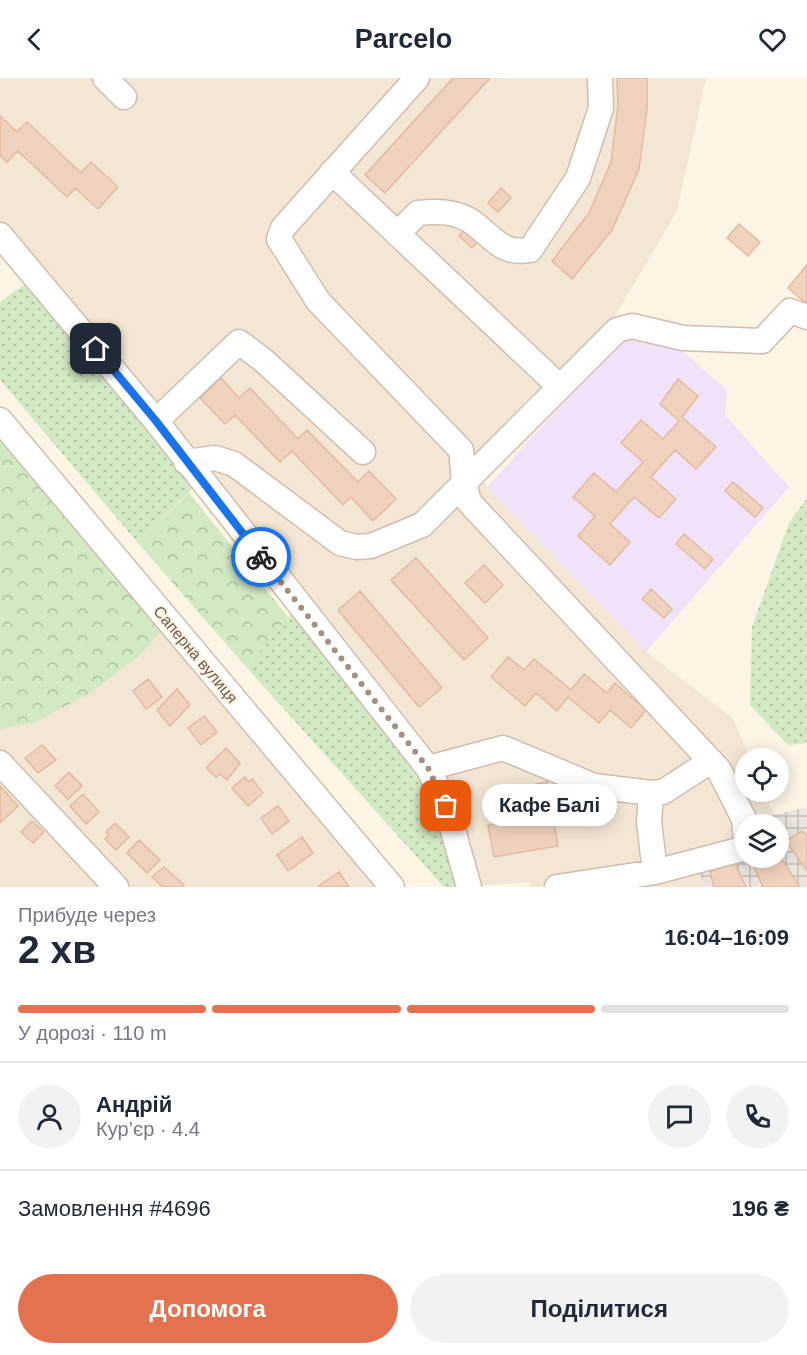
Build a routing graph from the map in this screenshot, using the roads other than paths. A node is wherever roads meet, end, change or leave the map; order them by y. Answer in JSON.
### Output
{"nodes":[{"id":1,"x":105,"y":78,"type":"edge"},
{"id":2,"x":417,"y":78,"type":"edge"},
{"id":3,"x":600,"y":78,"type":"edge"},
{"id":4,"x":124,"y":97,"type":"dead end"},
{"id":5,"x":332,"y":172,"type":"junction"},
{"id":6,"x":397,"y":234,"type":"junction"},
{"id":7,"x":0,"y":235,"type":"edge"},
{"id":8,"x":807,"y":317,"type":"edge"},
{"id":9,"x":560,"y":387,"type":"junction"},
{"id":10,"x":0,"y":420,"type":"edge"},
{"id":11,"x":156,"y":421,"type":"junction"},
{"id":12,"x":363,"y":452,"type":"dead end"},
{"id":13,"x":186,"y":462,"type":"junction"},
{"id":14,"x":464,"y":482,"type":"junction"},
{"id":15,"x":711,"y":761,"type":"junction"},
{"id":16,"x":0,"y":763,"type":"edge"},
{"id":17,"x":428,"y":768,"type":"junction"},
{"id":18,"x":651,"y":793,"type":"junction"},
{"id":19,"x":741,"y":814,"type":"edge"},
{"id":20,"x":735,"y":851,"type":"edge"},
{"id":21,"x":655,"y":872,"type":"junction"},
{"id":22,"x":116,"y":887,"type":"edge"},
{"id":23,"x":392,"y":887,"type":"edge"},
{"id":24,"x":469,"y":887,"type":"edge"},
{"id":25,"x":557,"y":887,"type":"edge"}],
"edges":[{"from":1,"to":4,"type":"street"},
{"from":2,"to":5,"type":"street"},
{"from":3,"to":6,"type":"street"},
{"from":5,"to":6,"type":"street"},
{"from":5,"to":14,"type":"street"},
{"from":6,"to":9,"type":"street"},
{"from":7,"to":11,"type":"street"},
{"from":8,"to":9,"type":"street"},
{"from":9,"to":14,"type":"street"},
{"from":10,"to":23,"type":"street","name":"Саперна вулиця"},
{"from":11,"to":12,"type":"street"},
{"from":11,"to":13,"type":"street"},
{"from":13,"to":14,"type":"street"},
{"from":13,"to":17,"type":"street"},
{"from":14,"to":15,"type":"street"},
{"from":15,"to":18,"type":"street"},
{"from":15,"to":19,"type":"street"},
{"from":16,"to":22,"type":"street"},
{"from":17,"to":18,"type":"street"},
{"from":17,"to":24,"type":"street"},
{"from":18,"to":21,"type":"street"},
{"from":20,"to":21,"type":"street"},
{"from":21,"to":25,"type":"street"}]}
